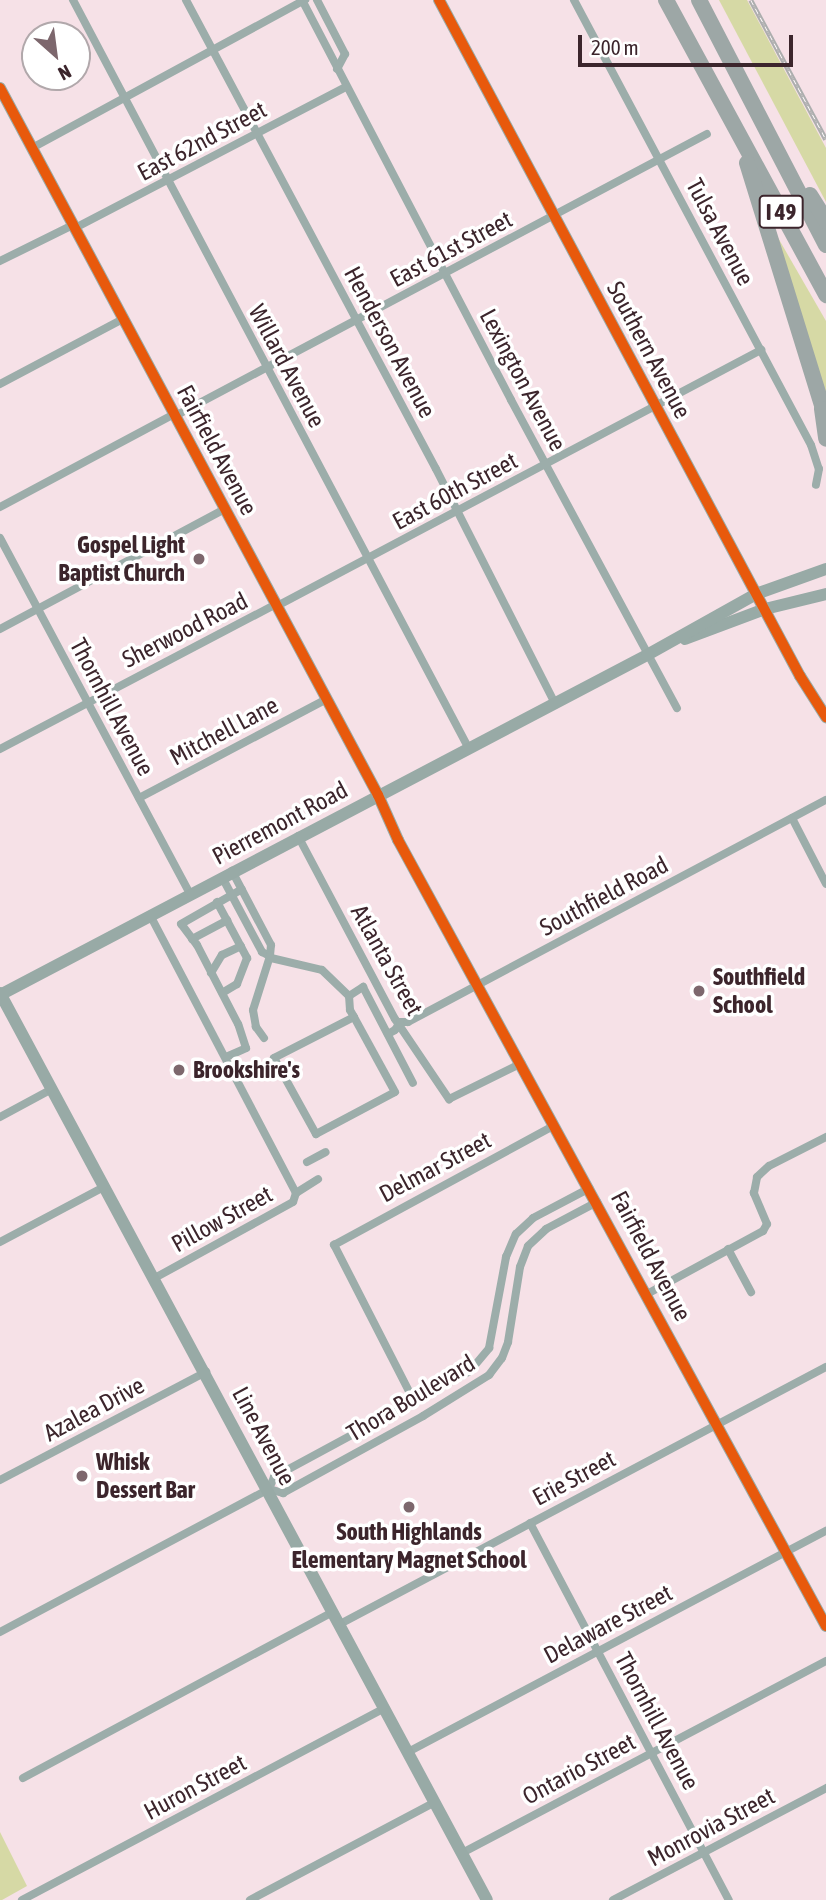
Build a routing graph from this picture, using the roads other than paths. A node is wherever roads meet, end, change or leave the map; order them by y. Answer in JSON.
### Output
{"nodes":[{"id":1,"x":73,"y":0,"type":"edge"},
{"id":2,"x":186,"y":0,"type":"edge"},
{"id":3,"x":317,"y":0,"type":"edge"},
{"id":4,"x":439,"y":0,"type":"edge"},
{"id":5,"x":574,"y":0,"type":"edge"},
{"id":6,"x":666,"y":0,"type":"edge"},
{"id":7,"x":699,"y":0,"type":"edge"},
{"id":8,"x":303,"y":1,"type":"edge"},
{"id":9,"x":214,"y":50,"type":"junction"},
{"id":10,"x":337,"y":69,"type":"junction"},
{"id":11,"x":346,"y":87,"type":"junction"},
{"id":12,"x":0,"y":88,"type":"edge"},
{"id":13,"x":124,"y":99,"type":"junction"},
{"id":14,"x":761,"y":115,"type":"junction"},
{"id":15,"x":736,"y":128,"type":"junction"},
{"id":16,"x":258,"y":133,"type":"junction"},
{"id":17,"x":707,"y":134,"type":"dead end"},
{"id":18,"x":32,"y":148,"type":"junction"},
{"id":19,"x":660,"y":160,"type":"junction"},
{"id":20,"x":168,"y":180,"type":"junction"},
{"id":21,"x":554,"y":216,"type":"junction"},
{"id":22,"x":826,"y":221,"type":"edge"},
{"id":23,"x":74,"y":226,"type":"junction"},
{"id":24,"x":826,"y":245,"type":"edge"},
{"id":25,"x":0,"y":261,"type":"edge"},
{"id":26,"x":446,"y":275,"type":"junction"},
{"id":27,"x":826,"y":295,"type":"edge"},
{"id":28,"x":123,"y":319,"type":"junction"},
{"id":29,"x":357,"y":321,"type":"junction"},
{"id":30,"x":761,"y":350,"type":"junction"},
{"id":31,"x":267,"y":369,"type":"junction"},
{"id":32,"x":0,"y":384,"type":"edge"},
{"id":33,"x":821,"y":400,"type":"junction"},
{"id":34,"x":655,"y":407,"type":"junction"},
{"id":35,"x":175,"y":415,"type":"junction"},
{"id":36,"x":826,"y":418,"type":"edge"},
{"id":37,"x":826,"y":439,"type":"edge"},
{"id":38,"x":545,"y":465,"type":"junction"},
{"id":39,"x":816,"y":485,"type":"dead end"},
{"id":40,"x":0,"y":507,"type":"edge"},
{"id":41,"x":225,"y":509,"type":"junction"},
{"id":42,"x":458,"y":512,"type":"junction"},
{"id":43,"x":0,"y":538,"type":"edge"},
{"id":44,"x":368,"y":559,"type":"junction"},
{"id":45,"x":826,"y":569,"type":"edge"},
{"id":46,"x":756,"y":594,"type":"junction"},
{"id":47,"x":826,"y":594,"type":"edge"},
{"id":48,"x":277,"y":605,"type":"junction"},
{"id":49,"x":38,"y":608,"type":"junction"},
{"id":50,"x":765,"y":609,"type":"junction"},
{"id":51,"x":0,"y":629,"type":"edge"},
{"id":52,"x":651,"y":653,"type":"junction"},
{"id":53,"x":327,"y":699,"type":"junction"},
{"id":54,"x":88,"y":703,"type":"junction"},
{"id":55,"x":555,"y":704,"type":"junction"},
{"id":56,"x":677,"y":708,"type":"dead end"},
{"id":57,"x":826,"y":717,"type":"edge"},
{"id":58,"x":0,"y":749,"type":"edge"},
{"id":59,"x":469,"y":749,"type":"junction"},
{"id":60,"x":378,"y":795,"type":"junction"},
{"id":61,"x":139,"y":798,"type":"junction"},
{"id":62,"x":826,"y":800,"type":"edge"},
{"id":63,"x":792,"y":818,"type":"junction"},
{"id":64,"x":298,"y":836,"type":"junction"},
{"id":65,"x":227,"y":874,"type":"junction"},
{"id":66,"x":826,"y":884,"type":"edge"},
{"id":67,"x":242,"y":889,"type":"junction"},
{"id":68,"x":190,"y":894,"type":"junction"},
{"id":69,"x":230,"y":895,"type":"junction"},
{"id":70,"x":217,"y":902,"type":"junction"},
{"id":71,"x":150,"y":915,"type":"junction"},
{"id":72,"x":227,"y":920,"type":"junction"},
{"id":73,"x":192,"y":939,"type":"junction"},
{"id":74,"x":241,"y":946,"type":"junction"},
{"id":75,"x":270,"y":957,"type":"junction"},
{"id":76,"x":212,"y":972,"type":"junction"},
{"id":77,"x":479,"y":984,"type":"junction"},
{"id":78,"x":222,"y":993,"type":"junction"},
{"id":79,"x":0,"y":994,"type":"edge"},
{"id":80,"x":349,"y":996,"type":"junction"},
{"id":81,"x":354,"y":1017,"type":"junction"},
{"id":82,"x":400,"y":1022,"type":"junction"},
{"id":83,"x":388,"y":1034,"type":"junction"},
{"id":84,"x":264,"y":1038,"type":"dead end"},
{"id":85,"x":226,"y":1057,"type":"junction"},
{"id":86,"x":522,"y":1063,"type":"junction"},
{"id":87,"x":413,"y":1083,"type":"dead end"},
{"id":88,"x":52,"y":1089,"type":"junction"},
{"id":89,"x":0,"y":1117,"type":"edge"},
{"id":90,"x":555,"y":1125,"type":"junction"},
{"id":91,"x":826,"y":1137,"type":"edge"},
{"id":92,"x":326,"y":1152,"type":"dead end"},
{"id":93,"x":307,"y":1162,"type":"dead end"},
{"id":94,"x":318,"y":1179,"type":"dead end"},
{"id":95,"x":104,"y":1187,"type":"junction"},
{"id":96,"x":590,"y":1188,"type":"junction"},
{"id":97,"x":295,"y":1189,"type":"junction"},
{"id":98,"x":597,"y":1202,"type":"junction"},
{"id":99,"x":0,"y":1242,"type":"edge"},
{"id":100,"x":728,"y":1249,"type":"junction"},
{"id":101,"x":155,"y":1278,"type":"junction"},
{"id":102,"x":751,"y":1292,"type":"dead end"},
{"id":103,"x":647,"y":1294,"type":"junction"},
{"id":104,"x":826,"y":1367,"type":"edge"},
{"id":105,"x":206,"y":1372,"type":"junction"},
{"id":106,"x":415,"y":1403,"type":"junction"},
{"id":107,"x":718,"y":1424,"type":"junction"},
{"id":108,"x":0,"y":1480,"type":"edge"},
{"id":109,"x":269,"y":1489,"type":"junction"},
{"id":110,"x":530,"y":1523,"type":"junction"},
{"id":111,"x":826,"y":1531,"type":"edge"},
{"id":112,"x":787,"y":1552,"type":"junction"},
{"id":113,"x":336,"y":1618,"type":"junction"},
{"id":114,"x":826,"y":1626,"type":"edge"},
{"id":115,"x":0,"y":1632,"type":"edge"},
{"id":116,"x":598,"y":1651,"type":"junction"},
{"id":117,"x":826,"y":1661,"type":"edge"},
{"id":118,"x":385,"y":1708,"type":"junction"},
{"id":119,"x":408,"y":1752,"type":"junction"},
{"id":120,"x":652,"y":1752,"type":"junction"},
{"id":121,"x":23,"y":1778,"type":"dead end"},
{"id":122,"x":826,"y":1788,"type":"edge"},
{"id":123,"x":435,"y":1802,"type":"junction"},
{"id":124,"x":462,"y":1853,"type":"junction"},
{"id":125,"x":703,"y":1853,"type":"junction"},
{"id":126,"x":22,"y":1900,"type":"edge"},
{"id":127,"x":250,"y":1900,"type":"edge"},
{"id":128,"x":486,"y":1900,"type":"edge"},
{"id":129,"x":613,"y":1900,"type":"edge"},
{"id":130,"x":729,"y":1900,"type":"edge"}],
"edges":[{"from":1,"to":13,"type":"street","name":"Willard Avenue"},
{"from":2,"to":9,"type":"street","name":"Henderson Avenue"},
{"from":3,"to":10,"type":"street","name":"Lexington Avenue"},
{"from":4,"to":21,"type":"street","name":"Southern Avenue"},
{"from":5,"to":19,"type":"street","name":"Tulsa Avenue"},
{"from":6,"to":15,"type":"highway","number":"I 49"},
{"from":7,"to":14,"type":"highway","number":"I 49"},
{"from":8,"to":9,"type":"street"},
{"from":8,"to":10,"type":"street","name":"Lexington Avenue"},
{"from":9,"to":13,"type":"street"},
{"from":9,"to":16,"type":"street","name":"Henderson Avenue"},
{"from":10,"to":11,"type":"street","name":"Lexington Avenue"},
{"from":11,"to":16,"type":"street","name":"East 62nd Street"},
{"from":11,"to":26,"type":"street","name":"Lexington Avenue"},
{"from":12,"to":18,"type":"street","name":"Fairfield Avenue"},
{"from":13,"to":18,"type":"street"},
{"from":13,"to":20,"type":"street","name":"Willard Avenue"},
{"from":14,"to":22,"type":"highway"},
{"from":14,"to":24,"type":"highway","number":"I 49"},
{"from":15,"to":27,"type":"highway","number":"I 49"},
{"from":15,"to":33,"type":"highway"},
{"from":16,"to":20,"type":"street","name":"East 62nd Street"},
{"from":16,"to":29,"type":"street","name":"Henderson Avenue"},
{"from":17,"to":19,"type":"street","name":"East 61st Street"},
{"from":18,"to":23,"type":"street","name":"Fairfield Avenue"},
{"from":19,"to":21,"type":"street","name":"East 61st Street"},
{"from":19,"to":30,"type":"street","name":"Tulsa Avenue"},
{"from":20,"to":23,"type":"street","name":"East 62nd Street"},
{"from":20,"to":31,"type":"street","name":"Willard Avenue"},
{"from":21,"to":26,"type":"street","name":"East 61st Street"},
{"from":21,"to":34,"type":"street","name":"Southern Avenue"},
{"from":23,"to":25,"type":"street","name":"East 62nd Street"},
{"from":23,"to":28,"type":"street","name":"Fairfield Avenue"},
{"from":26,"to":29,"type":"street","name":"East 61st Street"},
{"from":26,"to":38,"type":"street","name":"Lexington Avenue"},
{"from":28,"to":32,"type":"street"},
{"from":28,"to":35,"type":"street","name":"Fairfield Avenue"},
{"from":29,"to":31,"type":"street","name":"East 61st Street"},
{"from":29,"to":42,"type":"street","name":"Henderson Avenue"},
{"from":30,"to":34,"type":"street","name":"East 60th Street"},
{"from":30,"to":39,"type":"street","name":"Tulsa Avenue"},
{"from":31,"to":35,"type":"street","name":"East 61st Street"},
{"from":31,"to":44,"type":"street","name":"Willard Avenue"},
{"from":33,"to":36,"type":"highway"},
{"from":33,"to":37,"type":"highway"},
{"from":34,"to":38,"type":"street","name":"East 60th Street"},
{"from":34,"to":46,"type":"street","name":"Southern Avenue"},
{"from":35,"to":40,"type":"street","name":"East 61st Street"},
{"from":35,"to":41,"type":"street","name":"Fairfield Avenue"},
{"from":38,"to":42,"type":"street","name":"East 60th Street"},
{"from":38,"to":52,"type":"street","name":"Lexington Avenue"},
{"from":41,"to":48,"type":"street","name":"Fairfield Avenue"},
{"from":41,"to":49,"type":"street"},
{"from":42,"to":44,"type":"street","name":"East 60th Street"},
{"from":42,"to":55,"type":"street","name":"Henderson Avenue"},
{"from":43,"to":49,"type":"street","name":"Thornhill Avenue"},
{"from":44,"to":48,"type":"street","name":"East 60th Street"},
{"from":44,"to":59,"type":"street","name":"Willard Avenue"},
{"from":45,"to":46,"type":"street","name":"Pierremont Road"},
{"from":46,"to":50,"type":"street","name":"Southern Avenue"},
{"from":46,"to":52,"type":"street","name":"Pierremont Road"},
{"from":47,"to":50,"type":"street","name":"Pierremont Road"},
{"from":48,"to":53,"type":"street","name":"Fairfield Avenue"},
{"from":48,"to":54,"type":"street","name":"Sherwood Road"},
{"from":49,"to":51,"type":"street"},
{"from":49,"to":54,"type":"street","name":"Thornhill Avenue"},
{"from":50,"to":52,"type":"street","name":"Pierremont Road"},
{"from":50,"to":57,"type":"street","name":"Southern Avenue"},
{"from":52,"to":55,"type":"street","name":"Pierremont Road"},
{"from":52,"to":56,"type":"street","name":"Lexington Avenue"},
{"from":53,"to":60,"type":"street","name":"Fairfield Avenue"},
{"from":53,"to":61,"type":"street","name":"Mitchell Lane"},
{"from":54,"to":58,"type":"street","name":"Sherwood Road"},
{"from":54,"to":61,"type":"street","name":"Thornhill Avenue"},
{"from":55,"to":59,"type":"street","name":"Pierremont Road"},
{"from":59,"to":60,"type":"street","name":"Pierremont Road"},
{"from":60,"to":64,"type":"street","name":"Pierremont Road"},
{"from":60,"to":77,"type":"street","name":"Fairfield Avenue"},
{"from":61,"to":68,"type":"street","name":"Thornhill Avenue"},
{"from":62,"to":63,"type":"street","name":"Southfield Road"},
{"from":63,"to":66,"type":"street"},
{"from":63,"to":77,"type":"street","name":"Southfield Road"},
{"from":64,"to":65,"type":"street","name":"Pierremont Road"},
{"from":64,"to":82,"type":"street","name":"Atlanta Street"},
{"from":65,"to":67,"type":"street"},
{"from":65,"to":68,"type":"street","name":"Pierremont Road"},
{"from":65,"to":69,"type":"street"},
{"from":67,"to":69,"type":"street"},
{"from":67,"to":75,"type":"street"},
{"from":68,"to":71,"type":"street","name":"Pierremont Road"},
{"from":69,"to":70,"type":"street"},
{"from":69,"to":75,"type":"street"},
{"from":70,"to":72,"type":"street"},
{"from":70,"to":73,"type":"street"},
{"from":71,"to":79,"type":"street","name":"Pierremont Road"},
{"from":71,"to":85,"type":"street"},
{"from":72,"to":73,"type":"street"},
{"from":72,"to":74,"type":"street"},
{"from":73,"to":76,"type":"street"},
{"from":74,"to":76,"type":"street"},
{"from":74,"to":78,"type":"street"},
{"from":75,"to":80,"type":"street"},
{"from":75,"to":84,"type":"street"},
{"from":76,"to":78,"type":"street"},
{"from":77,"to":82,"type":"street","name":"Southfield Road"},
{"from":77,"to":86,"type":"street","name":"Fairfield Avenue"},
{"from":78,"to":85,"type":"street"},
{"from":79,"to":88,"type":"street","name":"Line Avenue"},
{"from":80,"to":81,"type":"street"},
{"from":80,"to":83,"type":"street"},
{"from":81,"to":81,"type":"street"},
{"from":82,"to":83,"type":"street"},
{"from":82,"to":86,"type":"street","name":"Atlanta Street"},
{"from":83,"to":87,"type":"street"},
{"from":85,"to":97,"type":"street"},
{"from":86,"to":90,"type":"street","name":"Fairfield Avenue"},
{"from":88,"to":89,"type":"street"},
{"from":88,"to":95,"type":"street","name":"Line Avenue"},
{"from":90,"to":96,"type":"street","name":"Fairfield Avenue"},
{"from":90,"to":106,"type":"street","name":"Delmar Street"},
{"from":91,"to":100,"type":"street"},
{"from":92,"to":93,"type":"street"},
{"from":94,"to":97,"type":"street","name":"Pillow Street"},
{"from":95,"to":99,"type":"street"},
{"from":95,"to":101,"type":"street","name":"Line Avenue"},
{"from":96,"to":98,"type":"street","name":"Fairfield Avenue"},
{"from":96,"to":106,"type":"street","name":"Thora Boulevard"},
{"from":97,"to":101,"type":"street","name":"Pillow Street"},
{"from":98,"to":103,"type":"street","name":"Fairfield Avenue"},
{"from":98,"to":109,"type":"street","name":"Thora Boulevard"},
{"from":100,"to":102,"type":"street"},
{"from":100,"to":103,"type":"street"},
{"from":101,"to":105,"type":"street","name":"Line Avenue"},
{"from":103,"to":107,"type":"street","name":"Fairfield Avenue"},
{"from":104,"to":107,"type":"street","name":"Erie Street"},
{"from":105,"to":108,"type":"street","name":"Azalea Drive"},
{"from":105,"to":109,"type":"street","name":"Line Avenue"},
{"from":106,"to":109,"type":"street","name":"Thora Boulevard"},
{"from":107,"to":110,"type":"street","name":"Erie Street"},
{"from":107,"to":112,"type":"street","name":"Fairfield Avenue"},
{"from":109,"to":113,"type":"street","name":"Line Avenue"},
{"from":109,"to":115,"type":"street","name":"Thora Boulevard"},
{"from":110,"to":113,"type":"street","name":"Erie Street"},
{"from":110,"to":116,"type":"street","name":"Thornhill Avenue"},
{"from":111,"to":112,"type":"street","name":"Delaware Street"},
{"from":112,"to":114,"type":"street","name":"Fairfield Avenue"},
{"from":112,"to":116,"type":"street","name":"Delaware Street"},
{"from":113,"to":118,"type":"street","name":"Line Avenue"},
{"from":113,"to":121,"type":"street","name":"Erie Street"},
{"from":116,"to":119,"type":"street","name":"Delaware Street"},
{"from":116,"to":120,"type":"street","name":"Thornhill Avenue"},
{"from":117,"to":120,"type":"street","name":"Ontario Street"},
{"from":118,"to":119,"type":"street","name":"Line Avenue"},
{"from":118,"to":126,"type":"street","name":"Huron Street"},
{"from":119,"to":123,"type":"street","name":"Line Avenue"},
{"from":120,"to":124,"type":"street","name":"Ontario Street"},
{"from":120,"to":125,"type":"street","name":"Thornhill Avenue"},
{"from":122,"to":125,"type":"street","name":"Monrovia Street"},
{"from":123,"to":124,"type":"street","name":"Line Avenue"},
{"from":123,"to":127,"type":"street"},
{"from":124,"to":128,"type":"street","name":"Line Avenue"},
{"from":125,"to":129,"type":"street","name":"Monrovia Street"},
{"from":125,"to":130,"type":"street","name":"Thornhill Avenue"}]}
